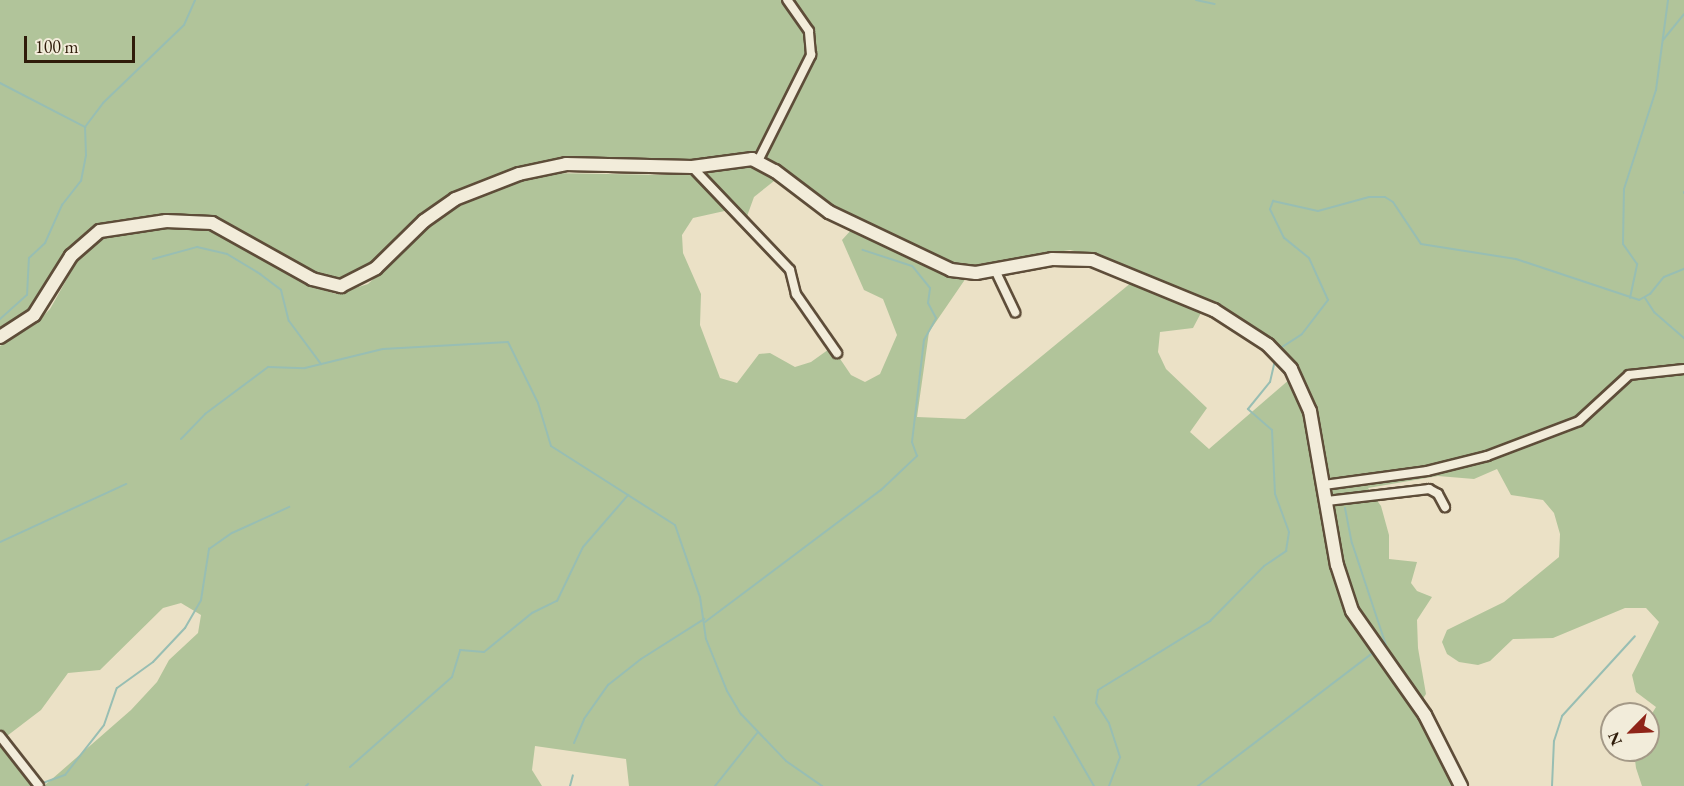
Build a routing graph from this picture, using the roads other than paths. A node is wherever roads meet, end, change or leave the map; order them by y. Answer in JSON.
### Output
{"nodes":[{"id":1,"x":787,"y":0,"type":"edge"},
{"id":2,"x":758,"y":161,"type":"junction"},
{"id":3,"x":692,"y":167,"type":"junction"},
{"id":4,"x":995,"y":270,"type":"junction"},
{"id":5,"x":1015,"y":312,"type":"dead end"},
{"id":6,"x":0,"y":337,"type":"edge"},
{"id":7,"x":837,"y":353,"type":"dead end"},
{"id":8,"x":1684,"y":369,"type":"edge"},
{"id":9,"x":1324,"y":485,"type":"junction"},
{"id":10,"x":1327,"y":501,"type":"junction"},
{"id":11,"x":1445,"y":507,"type":"dead end"},
{"id":12,"x":0,"y":736,"type":"edge"},
{"id":13,"x":39,"y":786,"type":"edge"},
{"id":14,"x":1461,"y":786,"type":"edge"}],
"edges":[{"from":1,"to":2,"type":"street"},
{"from":2,"to":3,"type":"street"},
{"from":2,"to":4,"type":"street"},
{"from":3,"to":6,"type":"street"},
{"from":3,"to":7,"type":"street"},
{"from":4,"to":5,"type":"street"},
{"from":4,"to":9,"type":"street"},
{"from":8,"to":9,"type":"street"},
{"from":9,"to":10,"type":"street"},
{"from":10,"to":11,"type":"street"},
{"from":10,"to":14,"type":"street"},
{"from":12,"to":13,"type":"street"}]}
